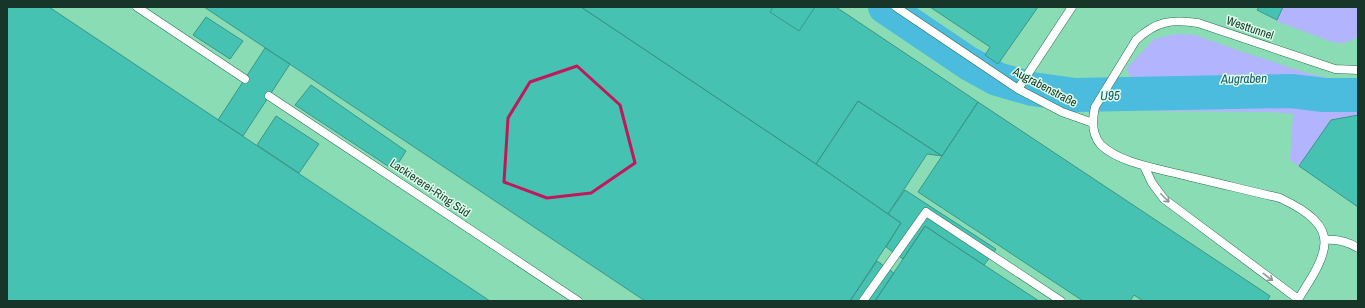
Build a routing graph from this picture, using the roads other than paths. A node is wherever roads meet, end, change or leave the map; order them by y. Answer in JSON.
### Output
{"nodes":[{"id":1,"x":137,"y":7,"type":"edge"},
{"id":2,"x":896,"y":7,"type":"edge"},
{"id":3,"x":1072,"y":7,"type":"edge"},
{"id":4,"x":1358,"y":70,"type":"edge"},
{"id":5,"x":245,"y":79,"type":"dead end"},
{"id":6,"x":1018,"y":89,"type":"junction"},
{"id":7,"x":269,"y":96,"type":"dead end"},
{"id":8,"x":1094,"y":123,"type":"junction"},
{"id":9,"x":1144,"y":166,"type":"junction"},
{"id":10,"x":1325,"y":240,"type":"junction"},
{"id":11,"x":1358,"y":248,"type":"edge"},
{"id":12,"x":1297,"y":300,"type":"edge"},
{"id":13,"x":578,"y":301,"type":"edge"},
{"id":14,"x":863,"y":301,"type":"edge"},
{"id":15,"x":1061,"y":301,"type":"edge"}],
"edges":[{"from":1,"to":5,"type":"lane"},
{"from":2,"to":6,"type":"lane","name":"Augrabenstraße"},
{"from":3,"to":6,"type":"lane"},
{"from":4,"to":8,"type":"lane","name":"Westtunnel"},
{"from":6,"to":8,"type":"lane","name":"Augrabenstraße"},
{"from":7,"to":13,"type":"lane","name":"Lackiererei-Ring Süd"},
{"from":8,"to":9,"type":"lane"},
{"from":9,"to":10,"type":"lane"},
{"from":9,"to":12,"type":"lane","one_way":true},
{"from":10,"to":11,"type":"lane"},
{"from":10,"to":12,"type":"lane"},
{"from":14,"to":15,"type":"lane"}]}
